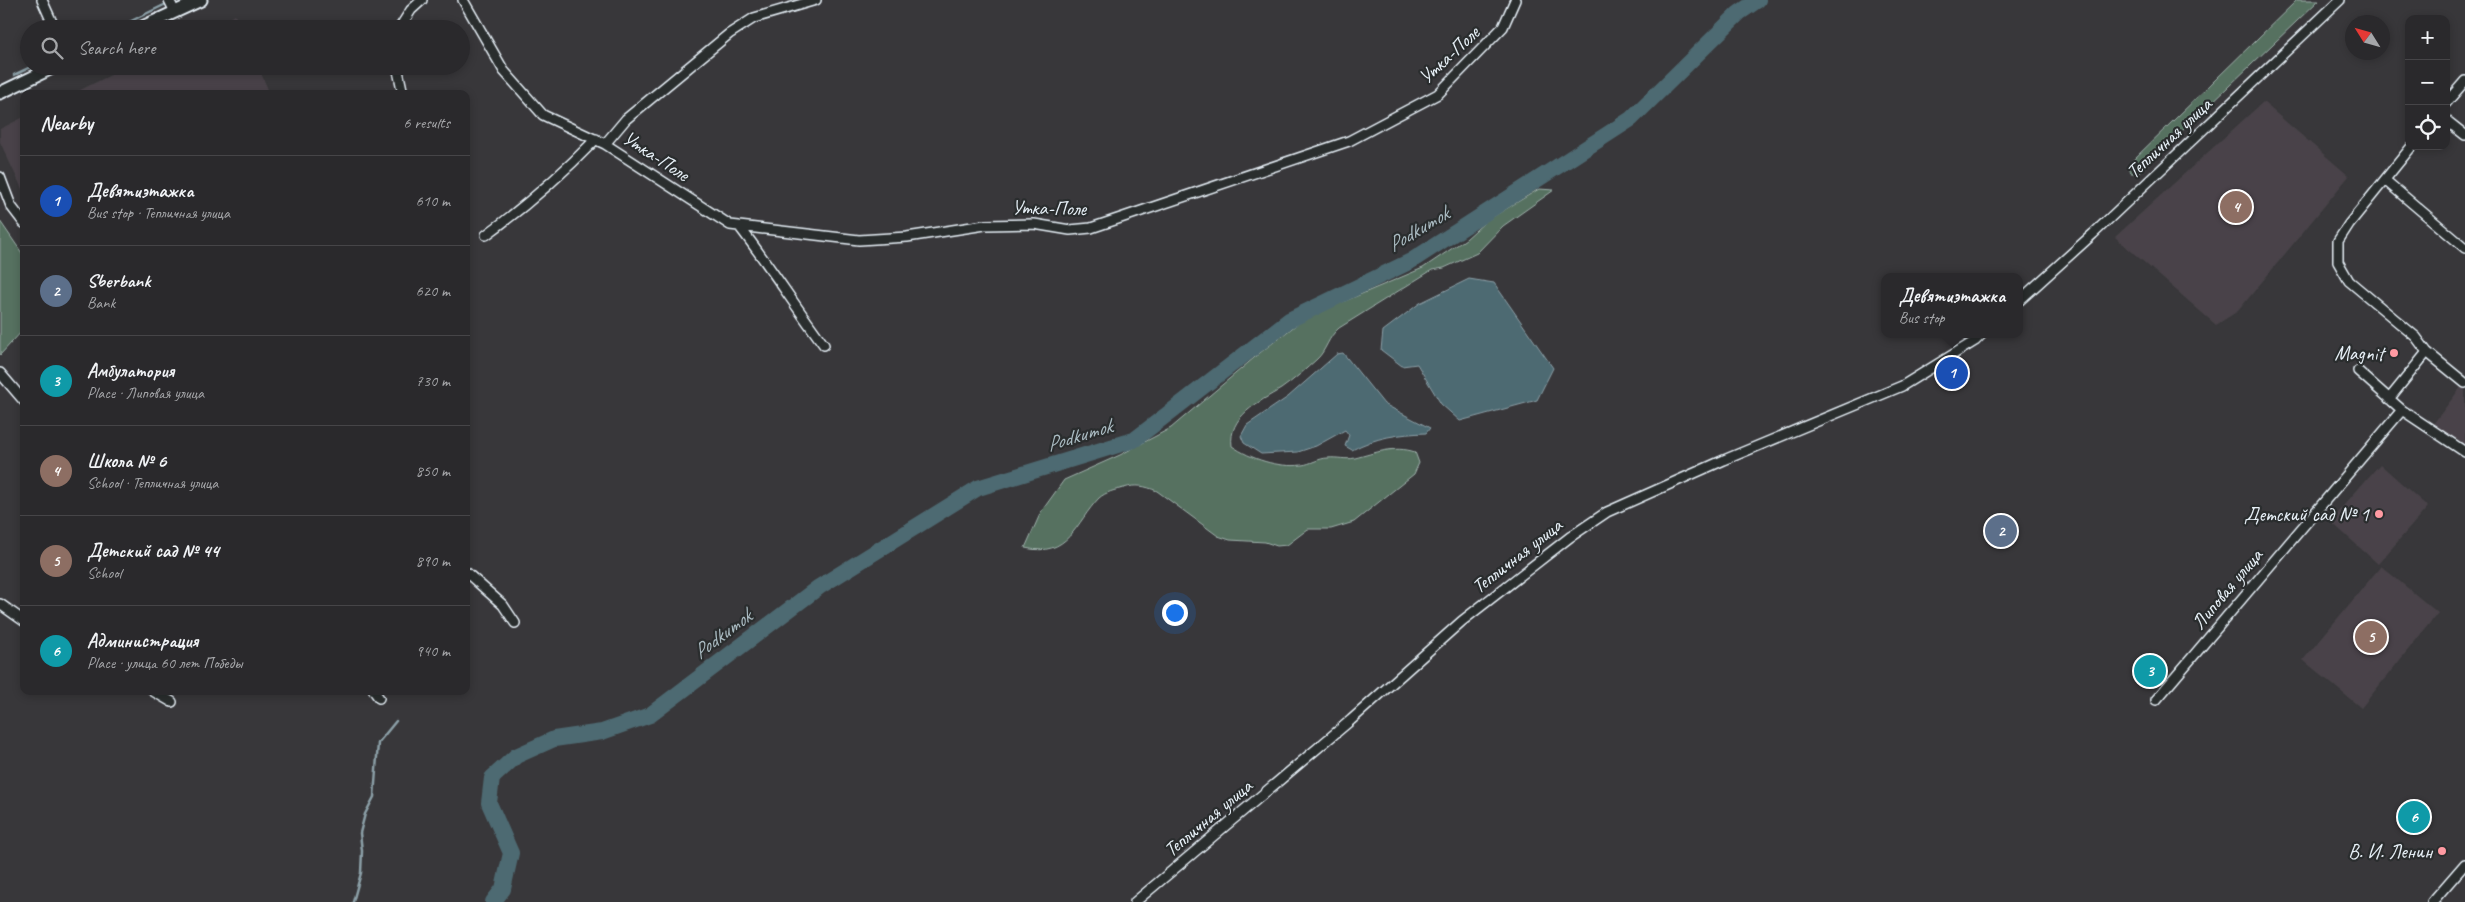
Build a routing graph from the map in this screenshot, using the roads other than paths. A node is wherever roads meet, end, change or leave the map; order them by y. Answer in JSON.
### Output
{"nodes":[{"id":1,"x":42,"y":0,"type":"edge"},
{"id":2,"x":169,"y":0,"type":"edge"},
{"id":3,"x":202,"y":0,"type":"edge"},
{"id":4,"x":422,"y":0,"type":"edge"},
{"id":5,"x":463,"y":0,"type":"edge"},
{"id":6,"x":816,"y":0,"type":"edge"},
{"id":7,"x":1516,"y":0,"type":"edge"},
{"id":8,"x":2340,"y":0,"type":"edge"},
{"id":9,"x":174,"y":12,"type":"junction"},
{"id":10,"x":51,"y":20,"type":"edge"},
{"id":11,"x":157,"y":20,"type":"edge"},
{"id":12,"x":405,"y":20,"type":"edge"},
{"id":13,"x":37,"y":75,"type":"edge"},
{"id":14,"x":399,"y":75,"type":"edge"},
{"id":15,"x":2465,"y":81,"type":"edge"},
{"id":16,"x":402,"y":90,"type":"edge"},
{"id":17,"x":0,"y":93,"type":"edge"},
{"id":18,"x":2450,"y":98,"type":"edge"},
{"id":19,"x":2450,"y":123,"type":"edge"},
{"id":20,"x":2465,"y":135,"type":"edge"},
{"id":21,"x":601,"y":141,"type":"junction"},
{"id":22,"x":2409,"y":150,"type":"edge"},
{"id":23,"x":0,"y":177,"type":"edge"},
{"id":24,"x":2386,"y":181,"type":"junction"},
{"id":25,"x":20,"y":218,"type":"edge"},
{"id":26,"x":739,"y":226,"type":"junction"},
{"id":27,"x":486,"y":235,"type":"dead end"},
{"id":28,"x":2465,"y":248,"type":"edge"},
{"id":29,"x":2023,"y":297,"type":"edge"},
{"id":30,"x":1978,"y":338,"type":"edge"},
{"id":31,"x":824,"y":345,"type":"dead end"},
{"id":32,"x":2426,"y":352,"type":"junction"},
{"id":33,"x":2358,"y":371,"type":"dead end"},
{"id":34,"x":0,"y":373,"type":"edge"},
{"id":35,"x":2465,"y":383,"type":"edge"},
{"id":36,"x":20,"y":396,"type":"edge"},
{"id":37,"x":2389,"y":399,"type":"junction"},
{"id":38,"x":2402,"y":410,"type":"junction"},
{"id":39,"x":2465,"y":452,"type":"edge"},
{"id":40,"x":470,"y":576,"type":"edge"},
{"id":41,"x":0,"y":604,"type":"edge"},
{"id":42,"x":20,"y":618,"type":"edge"},
{"id":43,"x":515,"y":623,"type":"dead end"},
{"id":44,"x":160,"y":695,"type":"edge"},
{"id":45,"x":2156,"y":700,"type":"dead end"},
{"id":46,"x":172,"y":702,"type":"dead end"},
{"id":47,"x":2465,"y":864,"type":"edge"},
{"id":48,"x":1135,"y":902,"type":"edge"},
{"id":49,"x":2432,"y":902,"type":"edge"}],
"edges":[{"from":1,"to":10,"type":"street"},
{"from":2,"to":9,"type":"street"},
{"from":3,"to":9,"type":"main road"},
{"from":4,"to":12,"type":"street"},
{"from":5,"to":21,"type":"street","name":"Утка-Поле"},
{"from":6,"to":21,"type":"street"},
{"from":7,"to":26,"type":"street","name":"Утка-Поле"},
{"from":8,"to":29,"type":"street","name":"Тепличная улица"},
{"from":9,"to":11,"type":"main road"},
{"from":13,"to":17,"type":"main road"},
{"from":14,"to":16,"type":"street"},
{"from":15,"to":18,"type":"street"},
{"from":19,"to":20,"type":"street"},
{"from":21,"to":26,"type":"street","name":"Утка-Поле"},
{"from":21,"to":27,"type":"street"},
{"from":22,"to":24,"type":"street"},
{"from":23,"to":25,"type":"street"},
{"from":24,"to":28,"type":"street"},
{"from":24,"to":32,"type":"street"},
{"from":26,"to":31,"type":"street"},
{"from":30,"to":48,"type":"street","name":"Тепличная улица"},
{"from":32,"to":35,"type":"street"},
{"from":32,"to":37,"type":"street"},
{"from":33,"to":37,"type":"street"},
{"from":34,"to":36,"type":"street"},
{"from":37,"to":38,"type":"street"},
{"from":38,"to":39,"type":"street"},
{"from":38,"to":45,"type":"street","name":"Липовая улица"},
{"from":40,"to":43,"type":"street"},
{"from":41,"to":42,"type":"street"},
{"from":44,"to":46,"type":"street"},
{"from":47,"to":49,"type":"street"}]}
